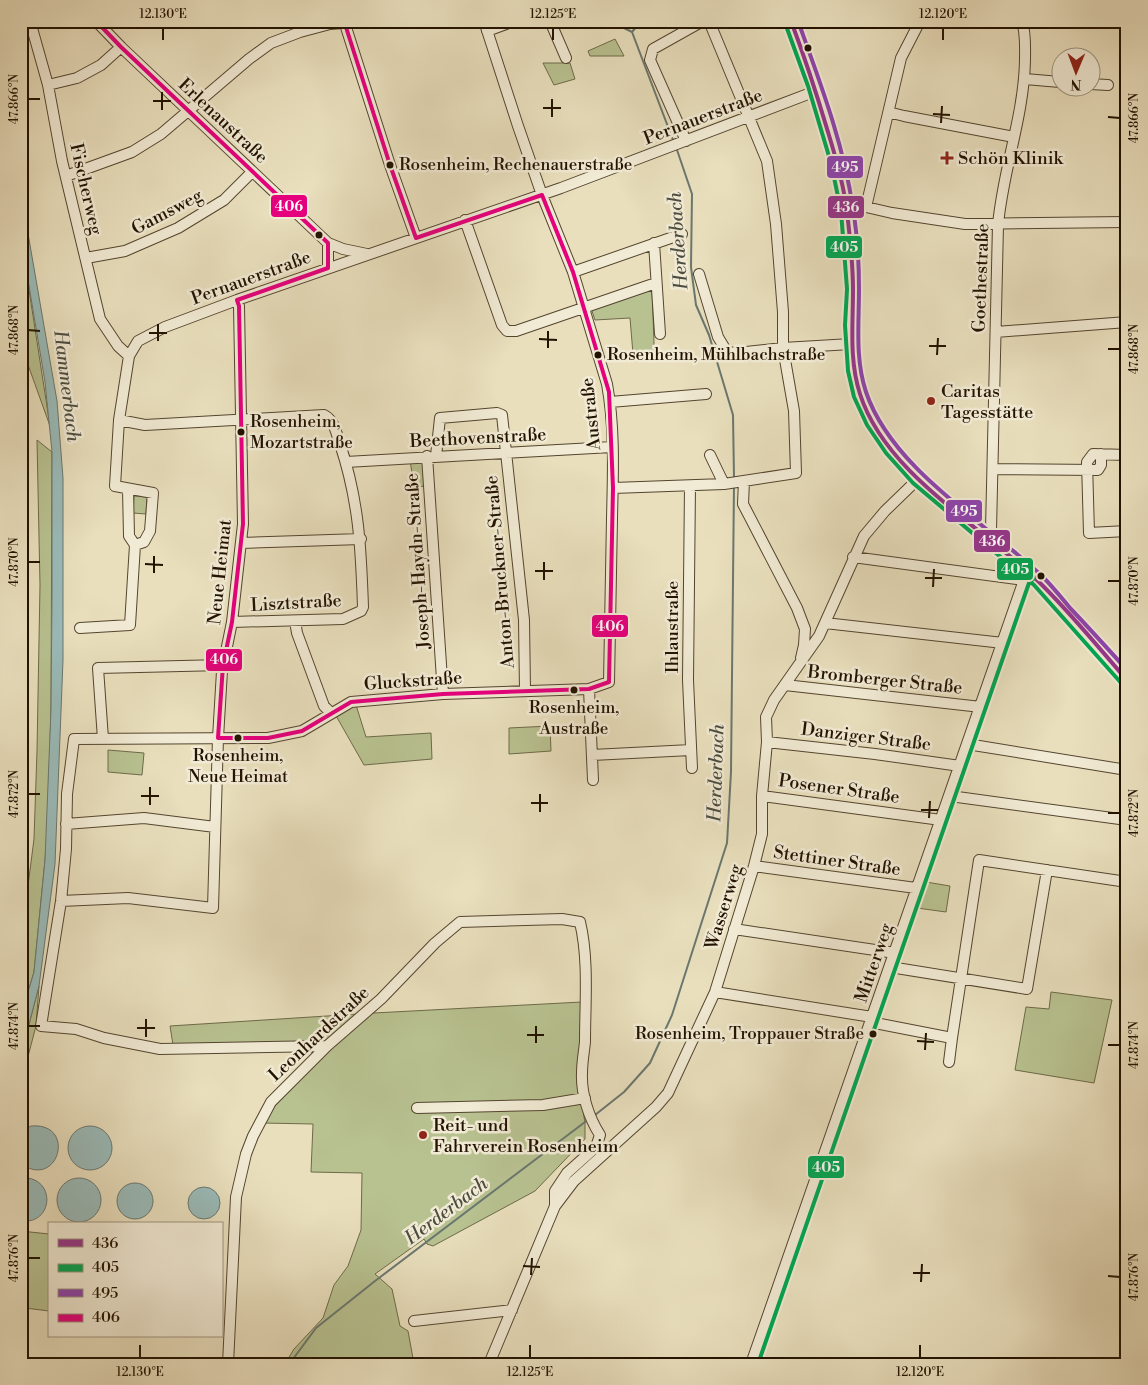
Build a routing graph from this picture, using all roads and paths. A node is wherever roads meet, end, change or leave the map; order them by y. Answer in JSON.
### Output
{"nodes":[{"id":1,"x":30,"y":21,"type":"edge"},
{"id":2,"x":96,"y":21,"type":"edge"},
{"id":3,"x":368,"y":21,"type":"edge"},
{"id":4,"x":514,"y":21,"type":"edge"},
{"id":5,"x":550,"y":21,"type":"edge"},
{"id":6,"x":703,"y":21,"type":"edge"},
{"id":7,"x":709,"y":21,"type":"edge"},
{"id":8,"x":792,"y":21,"type":"edge"},
{"id":9,"x":1022,"y":21,"type":"edge"},
{"id":10,"x":345,"y":22,"type":"edge"},
{"id":11,"x":916,"y":22,"type":"edge"},
{"id":12,"x":486,"y":26,"type":"edge"},
{"id":13,"x":121,"y":47,"type":"junction"},
{"id":14,"x":566,"y":58,"type":"dead end"},
{"id":15,"x":1024,"y":79,"type":"junction"},
{"id":16,"x":1050,"y":81,"type":"edge"},
{"id":17,"x":48,"y":85,"type":"junction"},
{"id":18,"x":1100,"y":85,"type":"edge"},
{"id":19,"x":1108,"y":85,"type":"dead end"},
{"id":20,"x":816,"y":91,"type":"junction"},
{"id":21,"x":188,"y":111,"type":"junction"},
{"id":22,"x":889,"y":111,"type":"junction"},
{"id":23,"x":749,"y":117,"type":"junction"},
{"id":24,"x":1014,"y":137,"type":"junction"},
{"id":25,"x":684,"y":142,"type":"junction"},
{"id":26,"x":252,"y":172,"type":"junction"},
{"id":27,"x":66,"y":176,"type":"junction"},
{"id":28,"x":542,"y":195,"type":"junction"},
{"id":29,"x":866,"y":207,"type":"junction"},
{"id":30,"x":847,"y":210,"type":"junction"},
{"id":31,"x":465,"y":220,"type":"junction"},
{"id":32,"x":1127,"y":222,"type":"edge"},
{"id":33,"x":998,"y":225,"type":"junction"},
{"id":34,"x":682,"y":234,"type":"dead end"},
{"id":35,"x":416,"y":238,"type":"junction"},
{"id":36,"x":328,"y":243,"type":"junction"},
{"id":37,"x":654,"y":243,"type":"junction"},
{"id":38,"x":369,"y":254,"type":"junction"},
{"id":39,"x":86,"y":258,"type":"junction"},
{"id":40,"x":328,"y":268,"type":"junction"},
{"id":41,"x":573,"y":272,"type":"junction"},
{"id":42,"x":699,"y":274,"type":"dead end"},
{"id":43,"x":656,"y":283,"type":"junction"},
{"id":44,"x":237,"y":300,"type":"junction"},
{"id":45,"x":583,"y":307,"type":"junction"},
{"id":46,"x":1127,"y":322,"type":"edge"},
{"id":47,"x":996,"y":332,"type":"junction"},
{"id":48,"x":660,"y":334,"type":"dead end"},
{"id":49,"x":851,"y":344,"type":"junction"},
{"id":50,"x":783,"y":348,"type":"junction"},
{"id":51,"x":129,"y":356,"type":"junction"},
{"id":52,"x":706,"y":394,"type":"dead end"},
{"id":53,"x":610,"y":402,"type":"junction"},
{"id":54,"x":119,"y":420,"type":"junction"},
{"id":55,"x":241,"y":421,"type":"junction"},
{"id":56,"x":612,"y":446,"type":"junction"},
{"id":57,"x":506,"y":452,"type":"junction"},
{"id":58,"x":710,"y":455,"type":"dead end"},
{"id":59,"x":1127,"y":455,"type":"edge"},
{"id":60,"x":431,"y":456,"type":"junction"},
{"id":61,"x":346,"y":462,"type":"junction"},
{"id":62,"x":993,"y":469,"type":"junction"},
{"id":63,"x":1087,"y":470,"type":"junction"},
{"id":64,"x":918,"y":479,"type":"junction"},
{"id":65,"x":743,"y":481,"type":"junction"},
{"id":66,"x":724,"y":484,"type":"junction"},
{"id":67,"x":690,"y":486,"type":"junction"},
{"id":68,"x":612,"y":488,"type":"junction"},
{"id":69,"x":128,"y":489,"type":"junction"},
{"id":70,"x":1127,"y":531,"type":"edge"},
{"id":71,"x":984,"y":536,"type":"junction"},
{"id":72,"x":360,"y":539,"type":"junction"},
{"id":73,"x":241,"y":542,"type":"junction"},
{"id":74,"x":135,"y":545,"type":"junction"},
{"id":75,"x":853,"y":558,"type":"junction"},
{"id":76,"x":1026,"y":577,"type":"junction"},
{"id":77,"x":232,"y":622,"type":"junction"},
{"id":78,"x":296,"y":622,"type":"junction"},
{"id":79,"x":825,"y":623,"type":"junction"},
{"id":80,"x":80,"y":628,"type":"dead end"},
{"id":81,"x":1003,"y":643,"type":"junction"},
{"id":82,"x":223,"y":665,"type":"junction"},
{"id":83,"x":798,"y":666,"type":"junction"},
{"id":84,"x":1127,"y":680,"type":"edge"},
{"id":85,"x":785,"y":685,"type":"junction"},
{"id":86,"x":589,"y":689,"type":"junction"},
{"id":87,"x":526,"y":690,"type":"junction"},
{"id":88,"x":443,"y":694,"type":"junction"},
{"id":89,"x":981,"y":707,"type":"junction"},
{"id":90,"x":331,"y":713,"type":"junction"},
{"id":91,"x":218,"y":738,"type":"junction"},
{"id":92,"x":103,"y":739,"type":"junction"},
{"id":93,"x":767,"y":742,"type":"junction"},
{"id":94,"x":967,"y":744,"type":"junction"},
{"id":95,"x":691,"y":750,"type":"junction"},
{"id":96,"x":592,"y":755,"type":"junction"},
{"id":97,"x":960,"y":766,"type":"junction"},
{"id":98,"x":692,"y":768,"type":"dead end"},
{"id":99,"x":1127,"y":770,"type":"edge"},
{"id":100,"x":593,"y":780,"type":"dead end"},
{"id":101,"x":762,"y":796,"type":"junction"},
{"id":102,"x":950,"y":796,"type":"junction"},
{"id":103,"x":941,"y":820,"type":"junction"},
{"id":104,"x":1127,"y":820,"type":"edge"},
{"id":105,"x":66,"y":824,"type":"junction"},
{"id":106,"x":215,"y":827,"type":"junction"},
{"id":107,"x":754,"y":866,"type":"junction"},
{"id":108,"x":1047,"y":870,"type":"junction"},
{"id":109,"x":1127,"y":882,"type":"edge"},
{"id":110,"x":916,"y":888,"type":"junction"},
{"id":111,"x":61,"y":901,"type":"junction"},
{"id":112,"x":734,"y":929,"type":"junction"},
{"id":113,"x":895,"y":953,"type":"junction"},
{"id":114,"x":890,"y":967,"type":"junction"},
{"id":115,"x":960,"y":978,"type":"junction"},
{"id":116,"x":715,"y":992,"type":"junction"},
{"id":117,"x":871,"y":1019,"type":"junction"},
{"id":118,"x":952,"y":1038,"type":"junction"},
{"id":119,"x":327,"y":1046,"type":"junction"},
{"id":120,"x":949,"y":1062,"type":"dead end"},
{"id":121,"x":585,"y":1098,"type":"junction"},
{"id":122,"x":417,"y":1108,"type":"dead end"},
{"id":123,"x":555,"y":1206,"type":"junction"},
{"id":124,"x":512,"y":1310,"type":"junction"},
{"id":125,"x":414,"y":1321,"type":"dead end"},
{"id":126,"x":228,"y":1364,"type":"edge"},
{"id":127,"x":489,"y":1364,"type":"edge"},
{"id":128,"x":752,"y":1364,"type":"edge"}],
"edges":[{"from":1,"to":17,"type":"street","name":"Fischerweg"},
{"from":2,"to":13,"type":"street","name":"Erlenaustraße"},
{"from":3,"to":10,"type":"street"},
{"from":4,"to":12,"type":"street"},
{"from":5,"to":14,"type":"street"},
{"from":6,"to":25,"type":"street"},
{"from":7,"to":23,"type":"street"},
{"from":8,"to":20,"type":"street"},
{"from":9,"to":15,"type":"street","name":"Goethestraße"},
{"from":10,"to":21,"type":"street"},
{"from":10,"to":35,"type":"street"},
{"from":11,"to":22,"type":"street"},
{"from":12,"to":28,"type":"street","name":"Austraße"},
{"from":13,"to":17,"type":"street"},
{"from":13,"to":21,"type":"street","name":"Erlenaustraße"},
{"from":15,"to":16,"type":"street"},
{"from":15,"to":24,"type":"street","name":"Goethestraße"},
{"from":17,"to":27,"type":"street","name":"Fischerweg"},
{"from":18,"to":19,"type":"street"},
{"from":20,"to":23,"type":"street","name":"Pernauerstraße"},
{"from":20,"to":30,"type":"street"},
{"from":21,"to":26,"type":"street","name":"Erlenaustraße"},
{"from":21,"to":27,"type":"street"},
{"from":22,"to":24,"type":"street"},
{"from":22,"to":29,"type":"street"},
{"from":23,"to":25,"type":"street","name":"Pernauerstraße"},
{"from":23,"to":50,"type":"street"},
{"from":24,"to":33,"type":"street","name":"Goethestraße"},
{"from":25,"to":28,"type":"street","name":"Pernauerstraße"},
{"from":26,"to":36,"type":"street","name":"Erlenaustraße"},
{"from":26,"to":39,"type":"street","name":"Gamsweg"},
{"from":27,"to":39,"type":"street","name":"Fischerweg"},
{"from":28,"to":31,"type":"street","name":"Pernauerstraße"},
{"from":28,"to":41,"type":"street","name":"Austraße"},
{"from":29,"to":30,"type":"street"},
{"from":29,"to":33,"type":"street"},
{"from":30,"to":49,"type":"street"},
{"from":31,"to":35,"type":"street","name":"Pernauerstraße"},
{"from":31,"to":45,"type":"street"},
{"from":32,"to":33,"type":"street"},
{"from":33,"to":47,"type":"street","name":"Goethestraße"},
{"from":34,"to":37,"type":"street"},
{"from":35,"to":38,"type":"street","name":"Pernauerstraße"},
{"from":36,"to":38,"type":"street","name":"Erlenaustraße"},
{"from":36,"to":40,"type":"street"},
{"from":37,"to":41,"type":"street"},
{"from":37,"to":43,"type":"street"},
{"from":38,"to":40,"type":"street","name":"Pernauerstraße"},
{"from":39,"to":51,"type":"street","name":"Fischerweg"},
{"from":40,"to":44,"type":"street","name":"Pernauerstraße"},
{"from":41,"to":45,"type":"street","name":"Austraße"},
{"from":42,"to":50,"type":"street"},
{"from":43,"to":45,"type":"street"},
{"from":43,"to":48,"type":"street"},
{"from":44,"to":51,"type":"street","name":"Pernauerstraße"},
{"from":44,"to":55,"type":"street","name":"Neue Heimat"},
{"from":45,"to":53,"type":"street","name":"Austraße"},
{"from":46,"to":47,"type":"street"},
{"from":47,"to":62,"type":"street","name":"Goethestraße"},
{"from":49,"to":50,"type":"street"},
{"from":49,"to":64,"type":"street"},
{"from":50,"to":65,"type":"street"},
{"from":51,"to":54,"type":"street"},
{"from":52,"to":53,"type":"street"},
{"from":53,"to":56,"type":"street","name":"Austraße"},
{"from":54,"to":55,"type":"street"},
{"from":54,"to":69,"type":"street"},
{"from":55,"to":61,"type":"street"},
{"from":55,"to":73,"type":"street","name":"Neue Heimat"},
{"from":56,"to":57,"type":"street","name":"Beethovenstraße"},
{"from":56,"to":68,"type":"street","name":"Austraße"},
{"from":57,"to":60,"type":"street","name":"Beethovenstraße"},
{"from":57,"to":60,"type":"street","name":"Anton-Bruckner-Straße"},
{"from":57,"to":87,"type":"street","name":"Anton-Bruckner-Straße"},
{"from":58,"to":66,"type":"street"},
{"from":59,"to":63,"type":"street"},
{"from":60,"to":61,"type":"street","name":"Beethovenstraße"},
{"from":60,"to":88,"type":"street","name":"Joseph-Haydn-Straße"},
{"from":61,"to":72,"type":"street"},
{"from":62,"to":63,"type":"street"},
{"from":62,"to":71,"type":"street","name":"Goethestraße"},
{"from":63,"to":70,"type":"street"},
{"from":64,"to":71,"type":"street"},
{"from":64,"to":75,"type":"street","name":"Wasserweg"},
{"from":65,"to":66,"type":"street"},
{"from":65,"to":83,"type":"street"},
{"from":66,"to":67,"type":"street"},
{"from":67,"to":68,"type":"street"},
{"from":67,"to":95,"type":"street","name":"Ihlaustraße"},
{"from":68,"to":86,"type":"street","name":"Austraße"},
{"from":69,"to":74,"type":"street"},
{"from":69,"to":74,"type":"street"},
{"from":71,"to":76,"type":"street"},
{"from":72,"to":73,"type":"street"},
{"from":72,"to":78,"type":"street","name":"Lisztstraße"},
{"from":73,"to":77,"type":"street","name":"Neue Heimat"},
{"from":74,"to":80,"type":"street"},
{"from":75,"to":76,"type":"street"},
{"from":75,"to":79,"type":"street","name":"Wasserweg"},
{"from":76,"to":81,"type":"street","name":"Mitterweg"},
{"from":76,"to":84,"type":"street"},
{"from":77,"to":78,"type":"street","name":"Lisztstraße"},
{"from":77,"to":82,"type":"street","name":"Neue Heimat"},
{"from":78,"to":90,"type":"street"},
{"from":79,"to":81,"type":"street"},
{"from":79,"to":83,"type":"street","name":"Wasserweg"},
{"from":81,"to":89,"type":"street","name":"Mitterweg"},
{"from":82,"to":91,"type":"street","name":"Neue Heimat"},
{"from":82,"to":92,"type":"street"},
{"from":83,"to":85,"type":"street","name":"Wasserweg"},
{"from":85,"to":89,"type":"street","name":"Bromberger Straße"},
{"from":85,"to":93,"type":"street","name":"Wasserweg"},
{"from":86,"to":87,"type":"street","name":"Gluckstraße"},
{"from":86,"to":96,"type":"street"},
{"from":87,"to":88,"type":"street","name":"Gluckstraße"},
{"from":88,"to":90,"type":"street","name":"Gluckstraße"},
{"from":89,"to":94,"type":"street","name":"Mitterweg"},
{"from":90,"to":91,"type":"street","name":"Gluckstraße"},
{"from":91,"to":92,"type":"street","name":"Gluckstraße"},
{"from":91,"to":106,"type":"street","name":"Neue Heimat"},
{"from":92,"to":105,"type":"street","name":"Gluckstraße"},
{"from":93,"to":97,"type":"street","name":"Danziger Straße"},
{"from":93,"to":101,"type":"street","name":"Wasserweg"},
{"from":94,"to":97,"type":"street","name":"Mitterweg"},
{"from":94,"to":99,"type":"street"},
{"from":95,"to":96,"type":"street"},
{"from":95,"to":98,"type":"street","name":"Ihlaustraße"},
{"from":96,"to":100,"type":"street"},
{"from":97,"to":102,"type":"street","name":"Mitterweg"},
{"from":101,"to":103,"type":"street","name":"Posener Straße"},
{"from":101,"to":107,"type":"street","name":"Wasserweg"},
{"from":102,"to":103,"type":"street","name":"Mitterweg"},
{"from":102,"to":104,"type":"street"},
{"from":103,"to":110,"type":"street","name":"Mitterweg"},
{"from":105,"to":106,"type":"street"},
{"from":105,"to":111,"type":"street"},
{"from":106,"to":111,"type":"street","name":"Neue Heimat"},
{"from":107,"to":110,"type":"street","name":"Stettiner Straße"},
{"from":107,"to":112,"type":"street","name":"Wasserweg"},
{"from":108,"to":109,"type":"street"},
{"from":108,"to":115,"type":"street"},
{"from":108,"to":115,"type":"street"},
{"from":110,"to":113,"type":"street","name":"Mitterweg"},
{"from":111,"to":119,"type":"street"},
{"from":112,"to":113,"type":"street"},
{"from":112,"to":116,"type":"street","name":"Wasserweg"},
{"from":113,"to":114,"type":"street","name":"Mitterweg"},
{"from":114,"to":115,"type":"street"},
{"from":114,"to":117,"type":"street","name":"Mitterweg"},
{"from":115,"to":118,"type":"street"},
{"from":116,"to":117,"type":"street"},
{"from":116,"to":123,"type":"street","name":"Wasserweg"},
{"from":117,"to":118,"type":"street"},
{"from":117,"to":128,"type":"street","name":"Mitterweg"},
{"from":118,"to":120,"type":"street"},
{"from":119,"to":121,"type":"street","name":"Leonhardstraße"},
{"from":119,"to":126,"type":"street","name":"Leonhardstraße"},
{"from":121,"to":122,"type":"street"},
{"from":121,"to":123,"type":"street"},
{"from":123,"to":124,"type":"street"},
{"from":124,"to":125,"type":"street"},
{"from":124,"to":127,"type":"street"}]}
